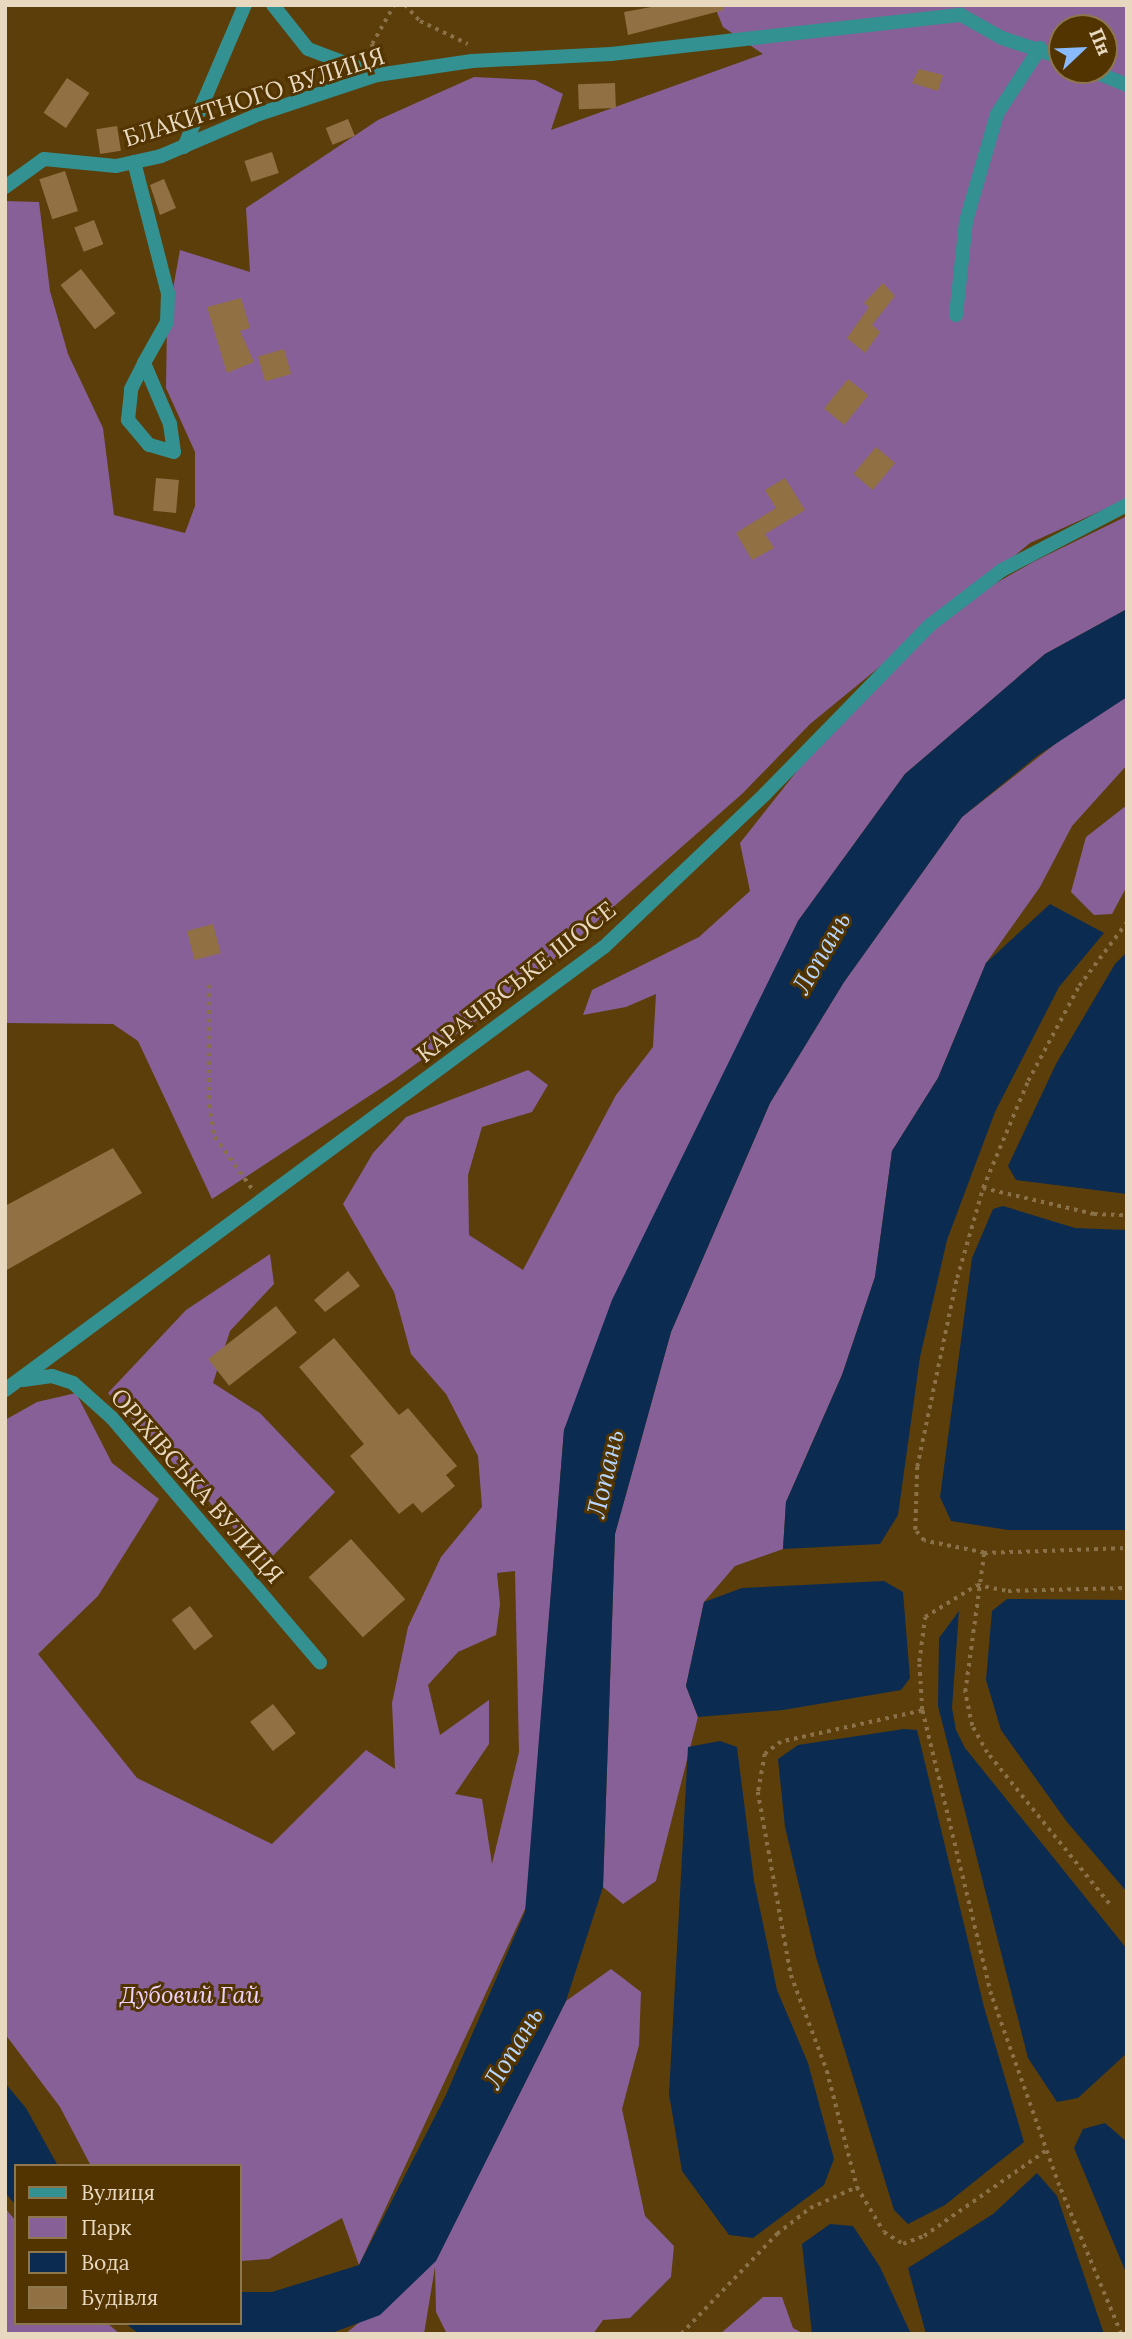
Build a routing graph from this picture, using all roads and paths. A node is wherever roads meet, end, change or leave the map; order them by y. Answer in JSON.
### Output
{"nodes":[{"id":1,"x":245,"y":5,"type":"edge"},
{"id":2,"x":273,"y":5,"type":"edge"},
{"id":3,"x":394,"y":5,"type":"edge"},
{"id":4,"x":405,"y":5,"type":"edge"},
{"id":5,"x":478,"y":47,"type":"dead end"},
{"id":6,"x":1040,"y":48,"type":"junction"},
{"id":7,"x":1048,"y":52,"type":"edge"},
{"id":8,"x":377,"y":75,"type":"junction"},
{"id":9,"x":184,"y":147,"type":"junction"},
{"id":10,"x":134,"y":162,"type":"junction"},
{"id":11,"x":5,"y":187,"type":"edge"},
{"id":12,"x":956,"y":315,"type":"dead end"},
{"id":13,"x":144,"y":363,"type":"junction"},
{"id":14,"x":1127,"y":505,"type":"edge"},
{"id":15,"x":1127,"y":922,"type":"edge"},
{"id":16,"x":209,"y":985,"type":"dead end"},
{"id":17,"x":982,"y":1188,"type":"junction"},
{"id":18,"x":262,"y":1203,"type":"junction"},
{"id":19,"x":1127,"y":1215,"type":"edge"},
{"id":20,"x":21,"y":1381,"type":"junction"},
{"id":21,"x":5,"y":1390,"type":"edge"},
{"id":22,"x":1127,"y":1548,"type":"edge"},
{"id":23,"x":984,"y":1553,"type":"junction"},
{"id":24,"x":977,"y":1585,"type":"junction"},
{"id":25,"x":1127,"y":1588,"type":"edge"},
{"id":26,"x":320,"y":1662,"type":"dead end"},
{"id":27,"x":922,"y":1710,"type":"junction"},
{"id":28,"x":1109,"y":1904,"type":"dead end"},
{"id":29,"x":1047,"y":2150,"type":"junction"},
{"id":30,"x":857,"y":2187,"type":"junction"},
{"id":31,"x":681,"y":2334,"type":"edge"},
{"id":32,"x":1121,"y":2334,"type":"edge"}],
"edges":[{"from":1,"to":9,"type":"street"},
{"from":2,"to":8,"type":"street"},
{"from":3,"to":8,"type":"path"},
{"from":4,"to":5,"type":"path"},
{"from":6,"to":7,"type":"street","name":"БЛАКИТНОГО ВУЛИЦЯ"},
{"from":6,"to":8,"type":"street","name":"БЛАКИТНОГО ВУЛИЦЯ"},
{"from":6,"to":12,"type":"street"},
{"from":8,"to":9,"type":"street","name":"БЛАКИТНОГО ВУЛИЦЯ"},
{"from":9,"to":10,"type":"street","name":"БЛАКИТНОГО ВУЛИЦЯ"},
{"from":10,"to":11,"type":"street","name":"БЛАКИТНОГО ВУЛИЦЯ"},
{"from":10,"to":13,"type":"street"},
{"from":13,"to":13,"type":"street"},
{"from":14,"to":18,"type":"street","name":"КАРАЧІВСЬКЕ ШОСЕ"},
{"from":15,"to":17,"type":"path"},
{"from":16,"to":18,"type":"path"},
{"from":17,"to":19,"type":"path"},
{"from":17,"to":23,"type":"path"},
{"from":18,"to":20,"type":"street","name":"КАРАЧІВСЬКЕ ШОСЕ"},
{"from":20,"to":21,"type":"street","name":"КАРАЧІВСЬКЕ ШОСЕ"},
{"from":20,"to":26,"type":"street","name":"ОРІХІВСЬКА ВУЛИЦЯ"},
{"from":22,"to":23,"type":"path"},
{"from":23,"to":24,"type":"path"},
{"from":24,"to":25,"type":"path"},
{"from":24,"to":27,"type":"path"},
{"from":24,"to":28,"type":"path"},
{"from":27,"to":29,"type":"path"},
{"from":27,"to":30,"type":"path"},
{"from":29,"to":30,"type":"path"},
{"from":29,"to":32,"type":"path"},
{"from":30,"to":31,"type":"path"}]}
